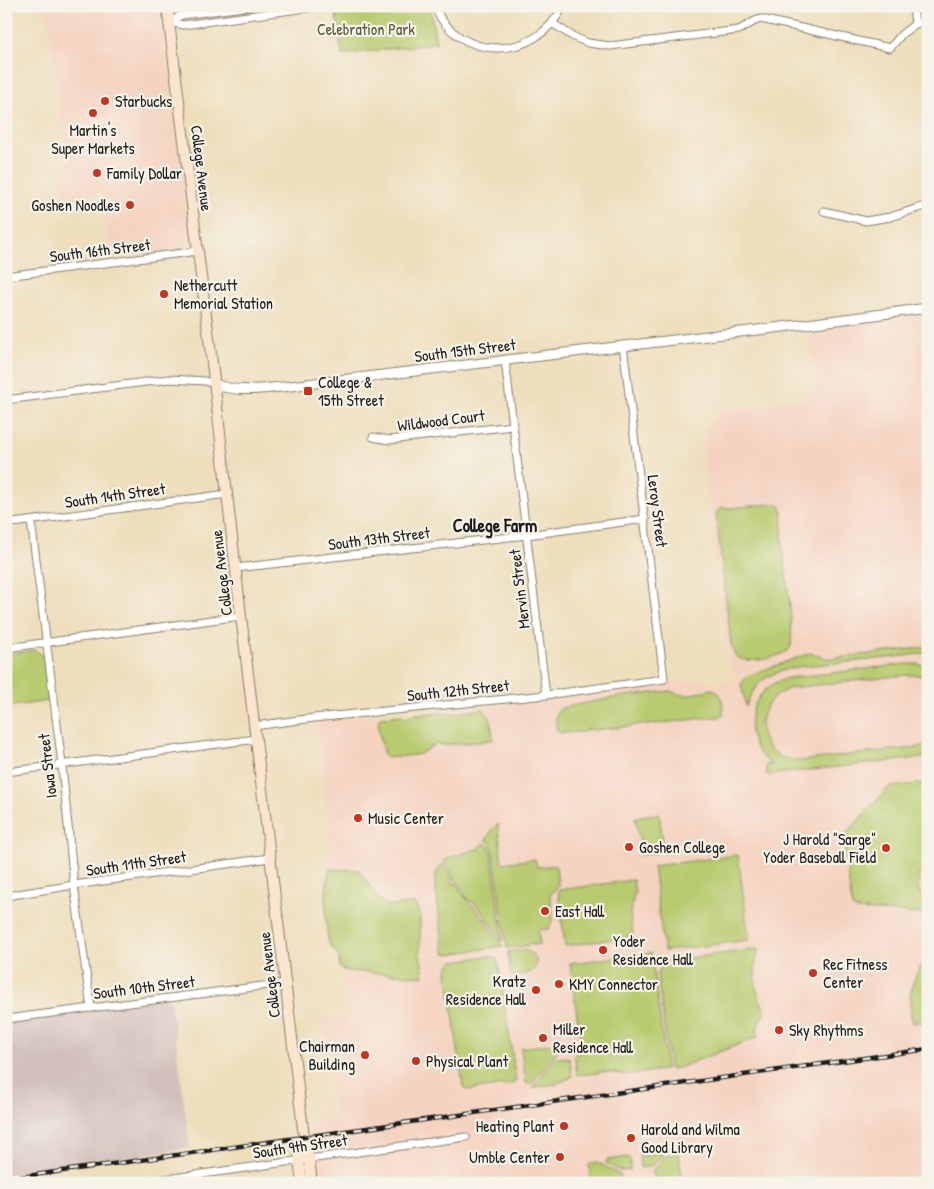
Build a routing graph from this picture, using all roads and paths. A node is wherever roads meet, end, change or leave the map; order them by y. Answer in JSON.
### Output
{"nodes":[{"id":1,"x":167,"y":6,"type":"edge"},
{"id":2,"x":251,"y":6,"type":"edge"},
{"id":3,"x":320,"y":6,"type":"edge"},
{"id":4,"x":434,"y":6,"type":"edge"},
{"id":5,"x":562,"y":6,"type":"edge"},
{"id":6,"x":913,"y":6,"type":"edge"},
{"id":7,"x":928,"y":21,"type":"edge"},
{"id":8,"x":169,"y":22,"type":"junction"},
{"id":9,"x":552,"y":23,"type":"junction"},
{"id":10,"x":915,"y":24,"type":"junction"},
{"id":11,"x":928,"y":205,"type":"edge"},
{"id":12,"x":824,"y":210,"type":"dead end"},
{"id":13,"x":198,"y":250,"type":"junction"},
{"id":14,"x":6,"y":276,"type":"edge"},
{"id":15,"x":928,"y":308,"type":"edge"},
{"id":16,"x":623,"y":345,"type":"junction"},
{"id":17,"x":505,"y":360,"type":"junction"},
{"id":18,"x":215,"y":384,"type":"junction"},
{"id":19,"x":6,"y":400,"type":"edge"},
{"id":20,"x":513,"y":426,"type":"junction"},
{"id":21,"x":372,"y":437,"type":"dead end"},
{"id":22,"x":227,"y":494,"type":"junction"},
{"id":23,"x":645,"y":519,"type":"junction"},
{"id":24,"x":31,"y":521,"type":"junction"},
{"id":25,"x":6,"y":524,"type":"edge"},
{"id":26,"x":526,"y":535,"type":"junction"},
{"id":27,"x":236,"y":568,"type":"junction"},
{"id":28,"x":241,"y":616,"type":"junction"},
{"id":29,"x":46,"y":643,"type":"junction"},
{"id":30,"x":6,"y":648,"type":"edge"},
{"id":31,"x":664,"y":680,"type":"joint"},
{"id":32,"x":546,"y":695,"type":"junction"},
{"id":33,"x":254,"y":726,"type":"junction"},
{"id":34,"x":256,"y":739,"type":"junction"},
{"id":35,"x":61,"y":764,"type":"junction"},
{"id":36,"x":6,"y":772,"type":"edge"},
{"id":37,"x":270,"y":858,"type":"junction"},
{"id":38,"x":74,"y":885,"type":"junction"},
{"id":39,"x":6,"y":896,"type":"edge"},
{"id":40,"x":285,"y":982,"type":"junction"},
{"id":41,"x":91,"y":1008,"type":"junction"},
{"id":42,"x":6,"y":1019,"type":"edge"},
{"id":43,"x":466,"y":1136,"type":"dead end"},
{"id":44,"x":304,"y":1160,"type":"junction"},
{"id":45,"x":138,"y":1183,"type":"edge"},
{"id":46,"x":302,"y":1183,"type":"edge"},
{"id":47,"x":312,"y":1183,"type":"edge"}],
"edges":[{"from":1,"to":8,"type":"main road","name":"College Avenue"},
{"from":2,"to":8,"type":"street"},
{"from":3,"to":8,"type":"street"},
{"from":4,"to":9,"type":"street"},
{"from":5,"to":9,"type":"street"},
{"from":6,"to":10,"type":"street"},
{"from":7,"to":10,"type":"street"},
{"from":8,"to":13,"type":"main road","name":"College Avenue"},
{"from":9,"to":10,"type":"street"},
{"from":11,"to":12,"type":"street"},
{"from":13,"to":14,"type":"street","name":"South 16th Street"},
{"from":13,"to":18,"type":"main road","name":"College Avenue"},
{"from":15,"to":16,"type":"street","name":"South 15th Street"},
{"from":16,"to":17,"type":"street","name":"South 15th Street"},
{"from":16,"to":23,"type":"street","name":"Leroy Street"},
{"from":17,"to":18,"type":"street","name":"South 15th Street"},
{"from":17,"to":20,"type":"street","name":"Mervin Street"},
{"from":18,"to":19,"type":"street","name":"South 15th Street"},
{"from":18,"to":22,"type":"main road","name":"College Avenue"},
{"from":20,"to":21,"type":"street","name":"Wildwood Court"},
{"from":20,"to":26,"type":"street","name":"Mervin Street"},
{"from":22,"to":24,"type":"street","name":"South 14th Street"},
{"from":22,"to":27,"type":"main road","name":"College Avenue"},
{"from":23,"to":26,"type":"street","name":"South 13th Street"},
{"from":23,"to":31,"type":"street","name":"Leroy Street"},
{"from":24,"to":25,"type":"street","name":"South 14th Street"},
{"from":24,"to":29,"type":"street","name":"Iowa Street"},
{"from":26,"to":27,"type":"street","name":"South 13th Street"},
{"from":26,"to":32,"type":"street","name":"Mervin Street"},
{"from":27,"to":28,"type":"main road","name":"College Avenue"},
{"from":28,"to":29,"type":"street"},
{"from":28,"to":33,"type":"main road","name":"College Avenue"},
{"from":29,"to":30,"type":"street"},
{"from":29,"to":35,"type":"street","name":"Iowa Street"},
{"from":31,"to":32,"type":"street","name":"South 12th Street"},
{"from":32,"to":33,"type":"street","name":"South 12th Street"},
{"from":33,"to":34,"type":"main road","name":"College Avenue"},
{"from":34,"to":35,"type":"street"},
{"from":34,"to":37,"type":"main road","name":"College Avenue"},
{"from":35,"to":36,"type":"street"},
{"from":35,"to":38,"type":"street","name":"Iowa Street"},
{"from":37,"to":38,"type":"street","name":"South 11th Street"},
{"from":37,"to":40,"type":"main road","name":"College Avenue"},
{"from":38,"to":39,"type":"street","name":"South 11th Street"},
{"from":38,"to":41,"type":"street","name":"Iowa Street"},
{"from":40,"to":41,"type":"street","name":"South 10th Street"},
{"from":40,"to":44,"type":"main road","name":"College Avenue"},
{"from":41,"to":42,"type":"street","name":"South 10th Street"},
{"from":43,"to":44,"type":"street","name":"South 9th Street"},
{"from":44,"to":45,"type":"street","name":"South 9th Street"},
{"from":44,"to":46,"type":"main road","name":"College Avenue"},
{"from":44,"to":47,"type":"main road","name":"College Avenue"}]}
